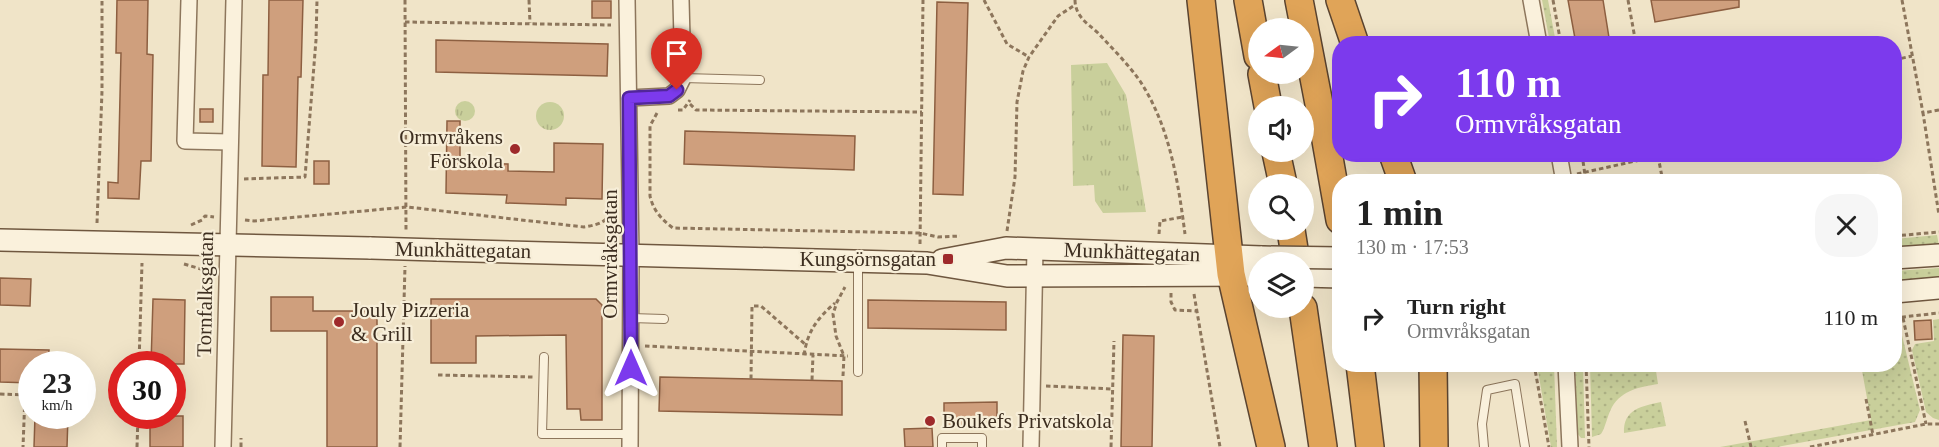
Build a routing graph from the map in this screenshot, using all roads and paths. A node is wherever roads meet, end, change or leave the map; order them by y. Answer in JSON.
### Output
{"nodes":[{"id":1,"x":102,"y":0,"type":"edge"},
{"id":2,"x":189,"y":0,"type":"edge"},
{"id":3,"x":234,"y":0,"type":"edge"},
{"id":4,"x":317,"y":0,"type":"edge"},
{"id":5,"x":405,"y":0,"type":"edge"},
{"id":6,"x":529,"y":0,"type":"edge"},
{"id":7,"x":627,"y":0,"type":"edge"},
{"id":8,"x":681,"y":0,"type":"edge"},
{"id":9,"x":923,"y":0,"type":"edge"},
{"id":10,"x":984,"y":0,"type":"edge"},
{"id":11,"x":1075,"y":0,"type":"edge"},
{"id":12,"x":1201,"y":0,"type":"edge"},
{"id":13,"x":1248,"y":0,"type":"edge"},
{"id":14,"x":1299,"y":0,"type":"edge"},
{"id":15,"x":1340,"y":0,"type":"edge"},
{"id":16,"x":1531,"y":0,"type":"edge"},
{"id":17,"x":1553,"y":0,"type":"edge"},
{"id":18,"x":1628,"y":0,"type":"edge"},
{"id":19,"x":1902,"y":0,"type":"edge"},
{"id":20,"x":1075,"y":5,"type":"junction"},
{"id":21,"x":1251,"y":18,"type":"edge"},
{"id":22,"x":405,"y":22,"type":"junction"},
{"id":23,"x":530,"y":23,"type":"junction"},
{"id":24,"x":628,"y":25,"type":"junction"},
{"id":25,"x":1352,"y":36,"type":"edge"},
{"id":26,"x":1538,"y":36,"type":"edge"},
{"id":27,"x":1560,"y":36,"type":"edge"},
{"id":28,"x":1635,"y":36,"type":"edge"},
{"id":29,"x":1912,"y":56,"type":"junction"},
{"id":30,"x":1029,"y":57,"type":"junction"},
{"id":31,"x":1902,"y":58,"type":"edge"},
{"id":32,"x":760,"y":80,"type":"dead end"},
{"id":33,"x":684,"y":82,"type":"junction"},
{"id":34,"x":629,"y":98,"type":"junction"},
{"id":35,"x":689,"y":103,"type":"junction"},
{"id":36,"x":664,"y":110,"type":"dead end"},
{"id":37,"x":674,"y":110,"type":"dead end"},
{"id":38,"x":1939,"y":110,"type":"edge"},
{"id":39,"x":922,"y":112,"type":"junction"},
{"id":40,"x":1923,"y":113,"type":"junction"},
{"id":41,"x":230,"y":142,"type":"junction"},
{"id":42,"x":1583,"y":162,"type":"edge"},
{"id":43,"x":1628,"y":162,"type":"edge"},
{"id":44,"x":1585,"y":172,"type":"junction"},
{"id":45,"x":1579,"y":174,"type":"edge"},
{"id":46,"x":1332,"y":175,"type":"edge"},
{"id":47,"x":236,"y":179,"type":"dead end"},
{"id":48,"x":631,"y":204,"type":"junction"},
{"id":49,"x":407,"y":207,"type":"junction"},
{"id":50,"x":1183,"y":216,"type":"junction"},
{"id":51,"x":1939,"y":216,"type":"edge"},
{"id":52,"x":228,"y":218,"type":"junction"},
{"id":53,"x":87,"y":223,"type":"dead end"},
{"id":54,"x":191,"y":225,"type":"dead end"},
{"id":55,"x":1939,"y":232,"type":"edge"},
{"id":56,"x":920,"y":233,"type":"junction"},
{"id":57,"x":1001,"y":234,"type":"dead end"},
{"id":58,"x":1902,"y":235,"type":"edge"},
{"id":59,"x":960,"y":236,"type":"dead end"},
{"id":60,"x":1159,"y":237,"type":"dead end"},
{"id":61,"x":1178,"y":238,"type":"dead end"},
{"id":62,"x":0,"y":240,"type":"edge"},
{"id":63,"x":405,"y":243,"type":"dead end"},
{"id":64,"x":227,"y":245,"type":"junction"},
{"id":65,"x":1035,"y":249,"type":"junction"},
{"id":66,"x":405,"y":255,"type":"dead end"},
{"id":67,"x":631,"y":255,"type":"junction"},
{"id":68,"x":1939,"y":255,"type":"edge"},
{"id":69,"x":1902,"y":257,"type":"edge"},
{"id":70,"x":1332,"y":259,"type":"edge"},
{"id":71,"x":858,"y":261,"type":"junction"},
{"id":72,"x":1314,"y":261,"type":"edge"},
{"id":73,"x":153,"y":263,"type":"dead end"},
{"id":74,"x":923,"y":263,"type":"junction"},
{"id":75,"x":174,"y":264,"type":"dead end"},
{"id":76,"x":1230,"y":265,"type":"junction"},
{"id":77,"x":1248,"y":266,"type":"edge"},
{"id":78,"x":1035,"y":275,"type":"junction"},
{"id":79,"x":1314,"y":276,"type":"edge"},
{"id":80,"x":1332,"y":277,"type":"edge"},
{"id":81,"x":847,"y":282,"type":"dead end"},
{"id":82,"x":1939,"y":288,"type":"edge"},
{"id":83,"x":1172,"y":289,"type":"dead end"},
{"id":84,"x":211,"y":290,"type":"dead end"},
{"id":85,"x":1902,"y":291,"type":"edge"},
{"id":86,"x":1194,"y":294,"type":"dead end"},
{"id":87,"x":837,"y":302,"type":"junction"},
{"id":88,"x":1197,"y":311,"type":"junction"},
{"id":89,"x":1939,"y":313,"type":"edge"},
{"id":90,"x":631,"y":318,"type":"junction"},
{"id":91,"x":1304,"y":318,"type":"edge"},
{"id":92,"x":1903,"y":318,"type":"joint"},
{"id":93,"x":664,"y":319,"type":"dead end"},
{"id":94,"x":1114,"y":341,"type":"dead end"},
{"id":95,"x":631,"y":345,"type":"junction"},
{"id":96,"x":806,"y":345,"type":"junction"},
{"id":97,"x":139,"y":351,"type":"edge"},
{"id":98,"x":751,"y":352,"type":"junction"},
{"id":99,"x":804,"y":355,"type":"junction"},
{"id":100,"x":813,"y":355,"type":"junction"},
{"id":101,"x":844,"y":356,"type":"junction"},
{"id":102,"x":858,"y":356,"type":"junction"},
{"id":103,"x":543,"y":357,"type":"dead end"},
{"id":104,"x":858,"y":372,"type":"dead end"},
{"id":105,"x":1361,"y":372,"type":"edge"},
{"id":106,"x":1433,"y":372,"type":"edge"},
{"id":107,"x":1536,"y":372,"type":"edge"},
{"id":108,"x":1566,"y":372,"type":"edge"},
{"id":109,"x":1586,"y":372,"type":"edge"},
{"id":110,"x":438,"y":375,"type":"dead end"},
{"id":111,"x":843,"y":376,"type":"dead end"},
{"id":112,"x":543,"y":377,"type":"junction"},
{"id":113,"x":751,"y":379,"type":"dead end"},
{"id":114,"x":812,"y":380,"type":"dead end"},
{"id":115,"x":1044,"y":386,"type":"dead end"},
{"id":116,"x":1113,"y":389,"type":"junction"},
{"id":117,"x":0,"y":394,"type":"edge"},
{"id":118,"x":1866,"y":399,"type":"dead end"},
{"id":119,"x":1745,"y":421,"type":"dead end"},
{"id":120,"x":1926,"y":424,"type":"junction"},
{"id":121,"x":1939,"y":424,"type":"edge"},
{"id":122,"x":138,"y":429,"type":"edge"},
{"id":123,"x":1873,"y":435,"type":"junction"},
{"id":124,"x":630,"y":441,"type":"edge"},
{"id":125,"x":23,"y":447,"type":"edge"},
{"id":126,"x":137,"y":447,"type":"edge"},
{"id":127,"x":223,"y":447,"type":"edge"},
{"id":128,"x":400,"y":447,"type":"edge"},
{"id":129,"x":942,"y":447,"type":"edge"},
{"id":130,"x":982,"y":447,"type":"edge"},
{"id":131,"x":1031,"y":447,"type":"edge"},
{"id":132,"x":1111,"y":447,"type":"edge"},
{"id":133,"x":1220,"y":447,"type":"edge"},
{"id":134,"x":1271,"y":447,"type":"edge"},
{"id":135,"x":1323,"y":447,"type":"edge"},
{"id":136,"x":1370,"y":447,"type":"edge"},
{"id":137,"x":1434,"y":447,"type":"edge"},
{"id":138,"x":1484,"y":447,"type":"edge"},
{"id":139,"x":1525,"y":447,"type":"edge"},
{"id":140,"x":1550,"y":447,"type":"edge"},
{"id":141,"x":1570,"y":447,"type":"edge"},
{"id":142,"x":1589,"y":447,"type":"edge"},
{"id":143,"x":1751,"y":447,"type":"edge"},
{"id":144,"x":1810,"y":447,"type":"edge"}],
"edges":[{"from":1,"to":53,"type":"path"},
{"from":2,"to":41,"type":"street"},
{"from":3,"to":41,"type":"street","name":"Tornfalksgatan"},
{"from":4,"to":47,"type":"path"},
{"from":5,"to":22,"type":"path"},
{"from":6,"to":23,"type":"path"},
{"from":7,"to":24,"type":"street","name":"Ormvråksgatan"},
{"from":8,"to":33,"type":"street"},
{"from":9,"to":39,"type":"path"},
{"from":10,"to":30,"type":"path"},
{"from":11,"to":20,"type":"path"},
{"from":12,"to":76,"type":"highway"},
{"from":13,"to":21,"type":"highway"},
{"from":14,"to":46,"type":"highway"},
{"from":15,"to":25,"type":"highway"},
{"from":16,"to":26,"type":"street"},
{"from":17,"to":27,"type":"path"},
{"from":18,"to":28,"type":"path"},
{"from":19,"to":29,"type":"path"},
{"from":20,"to":30,"type":"path"},
{"from":20,"to":50,"type":"path"},
{"from":22,"to":23,"type":"path"},
{"from":22,"to":49,"type":"path"},
{"from":23,"to":24,"type":"path"},
{"from":24,"to":34,"type":"street","name":"Ormvråksgatan"},
{"from":29,"to":31,"type":"path"},
{"from":29,"to":40,"type":"path"},
{"from":30,"to":57,"type":"path"},
{"from":32,"to":33,"type":"lane"},
{"from":33,"to":34,"type":"street"},
{"from":33,"to":35,"type":"path"},
{"from":33,"to":35,"type":"path"},
{"from":34,"to":48,"type":"street","name":"Ormvråksgatan"},
{"from":35,"to":37,"type":"path"},
{"from":35,"to":39,"type":"path"},
{"from":36,"to":56,"type":"path"},
{"from":38,"to":40,"type":"path"},
{"from":39,"to":56,"type":"path"},
{"from":40,"to":51,"type":"path"},
{"from":41,"to":52,"type":"street","name":"Tornfalksgatan"},
{"from":42,"to":44,"type":"path"},
{"from":43,"to":44,"type":"path"},
{"from":44,"to":45,"type":"path"},
{"from":48,"to":49,"type":"path"},
{"from":48,"to":67,"type":"street","name":"Ormvråksgatan"},
{"from":49,"to":52,"type":"path"},
{"from":49,"to":63,"type":"path"},
{"from":50,"to":60,"type":"path"},
{"from":50,"to":61,"type":"path"},
{"from":52,"to":54,"type":"path"},
{"from":52,"to":64,"type":"street","name":"Tornfalksgatan"},
{"from":55,"to":58,"type":"path"},
{"from":56,"to":59,"type":"path"},
{"from":56,"to":74,"type":"path"},
{"from":62,"to":64,"type":"main road","name":"Munkhättegatan"},
{"from":64,"to":67,"type":"main road","name":"Munkhättegatan","bridge":true},
{"from":64,"to":127,"type":"street","name":"Tornfalksgatan"},
{"from":65,"to":74,"type":"main road","name":"Munkhättegatan"},
{"from":65,"to":76,"type":"main road","name":"Munkhättegatan"},
{"from":65,"to":78,"type":"street"},
{"from":66,"to":128,"type":"path"},
{"from":67,"to":71,"type":"main road","name":"Munkhättegatan"},
{"from":67,"to":90,"type":"street","name":"Ormvråksgatan"},
{"from":68,"to":69,"type":"main road"},
{"from":70,"to":72,"type":"main road","name":"Munkhättegatan","bridge":true},
{"from":71,"to":74,"type":"main road","name":"Munkhättegatan"},
{"from":71,"to":102,"type":"lane"},
{"from":73,"to":97,"type":"path"},
{"from":74,"to":78,"type":"main road","name":"Munkhättegatan"},
{"from":75,"to":84,"type":"path"},
{"from":76,"to":77,"type":"main road","name":"Munkhättegatan"},
{"from":76,"to":78,"type":"main road","name":"Munkhättegatan"},
{"from":76,"to":134,"type":"highway"},
{"from":78,"to":131,"type":"street"},
{"from":79,"to":80,"type":"main road"},
{"from":81,"to":87,"type":"path"},
{"from":82,"to":85,"type":"main road"},
{"from":83,"to":88,"type":"path"},
{"from":86,"to":88,"type":"path"},
{"from":87,"to":96,"type":"path"},
{"from":87,"to":101,"type":"path"},
{"from":88,"to":133,"type":"path"},
{"from":89,"to":92,"type":"path"},
{"from":90,"to":93,"type":"lane"},
{"from":90,"to":95,"type":"street","name":"Ormvråksgatan"},
{"from":91,"to":135,"type":"highway"},
{"from":92,"to":120,"type":"path"},
{"from":94,"to":116,"type":"path"},
{"from":95,"to":98,"type":"path"},
{"from":95,"to":124,"type":"street","name":"Ormvråksgatan"},
{"from":96,"to":98,"type":"path"},
{"from":96,"to":99,"type":"path"},
{"from":98,"to":99,"type":"path"},
{"from":98,"to":113,"type":"path"},
{"from":99,"to":100,"type":"path"},
{"from":100,"to":101,"type":"path"},
{"from":100,"to":114,"type":"path"},
{"from":101,"to":102,"type":"path"},
{"from":101,"to":111,"type":"path"},
{"from":102,"to":104,"type":"lane"},
{"from":103,"to":112,"type":"lane"},
{"from":105,"to":136,"type":"highway"},
{"from":106,"to":137,"type":"highway"},
{"from":107,"to":140,"type":"path"},
{"from":108,"to":141,"type":"street"},
{"from":109,"to":142,"type":"path"},
{"from":110,"to":112,"type":"path"},
{"from":112,"to":124,"type":"lane"},
{"from":115,"to":116,"type":"path"},
{"from":116,"to":132,"type":"path"},
{"from":117,"to":125,"type":"path"},
{"from":118,"to":123,"type":"path"},
{"from":119,"to":143,"type":"path"},
{"from":120,"to":121,"type":"path"},
{"from":120,"to":123,"type":"path"},
{"from":122,"to":126,"type":"path"},
{"from":123,"to":144,"type":"path"},
{"from":129,"to":130,"type":"lane"},
{"from":138,"to":139,"type":"lane"}]}
